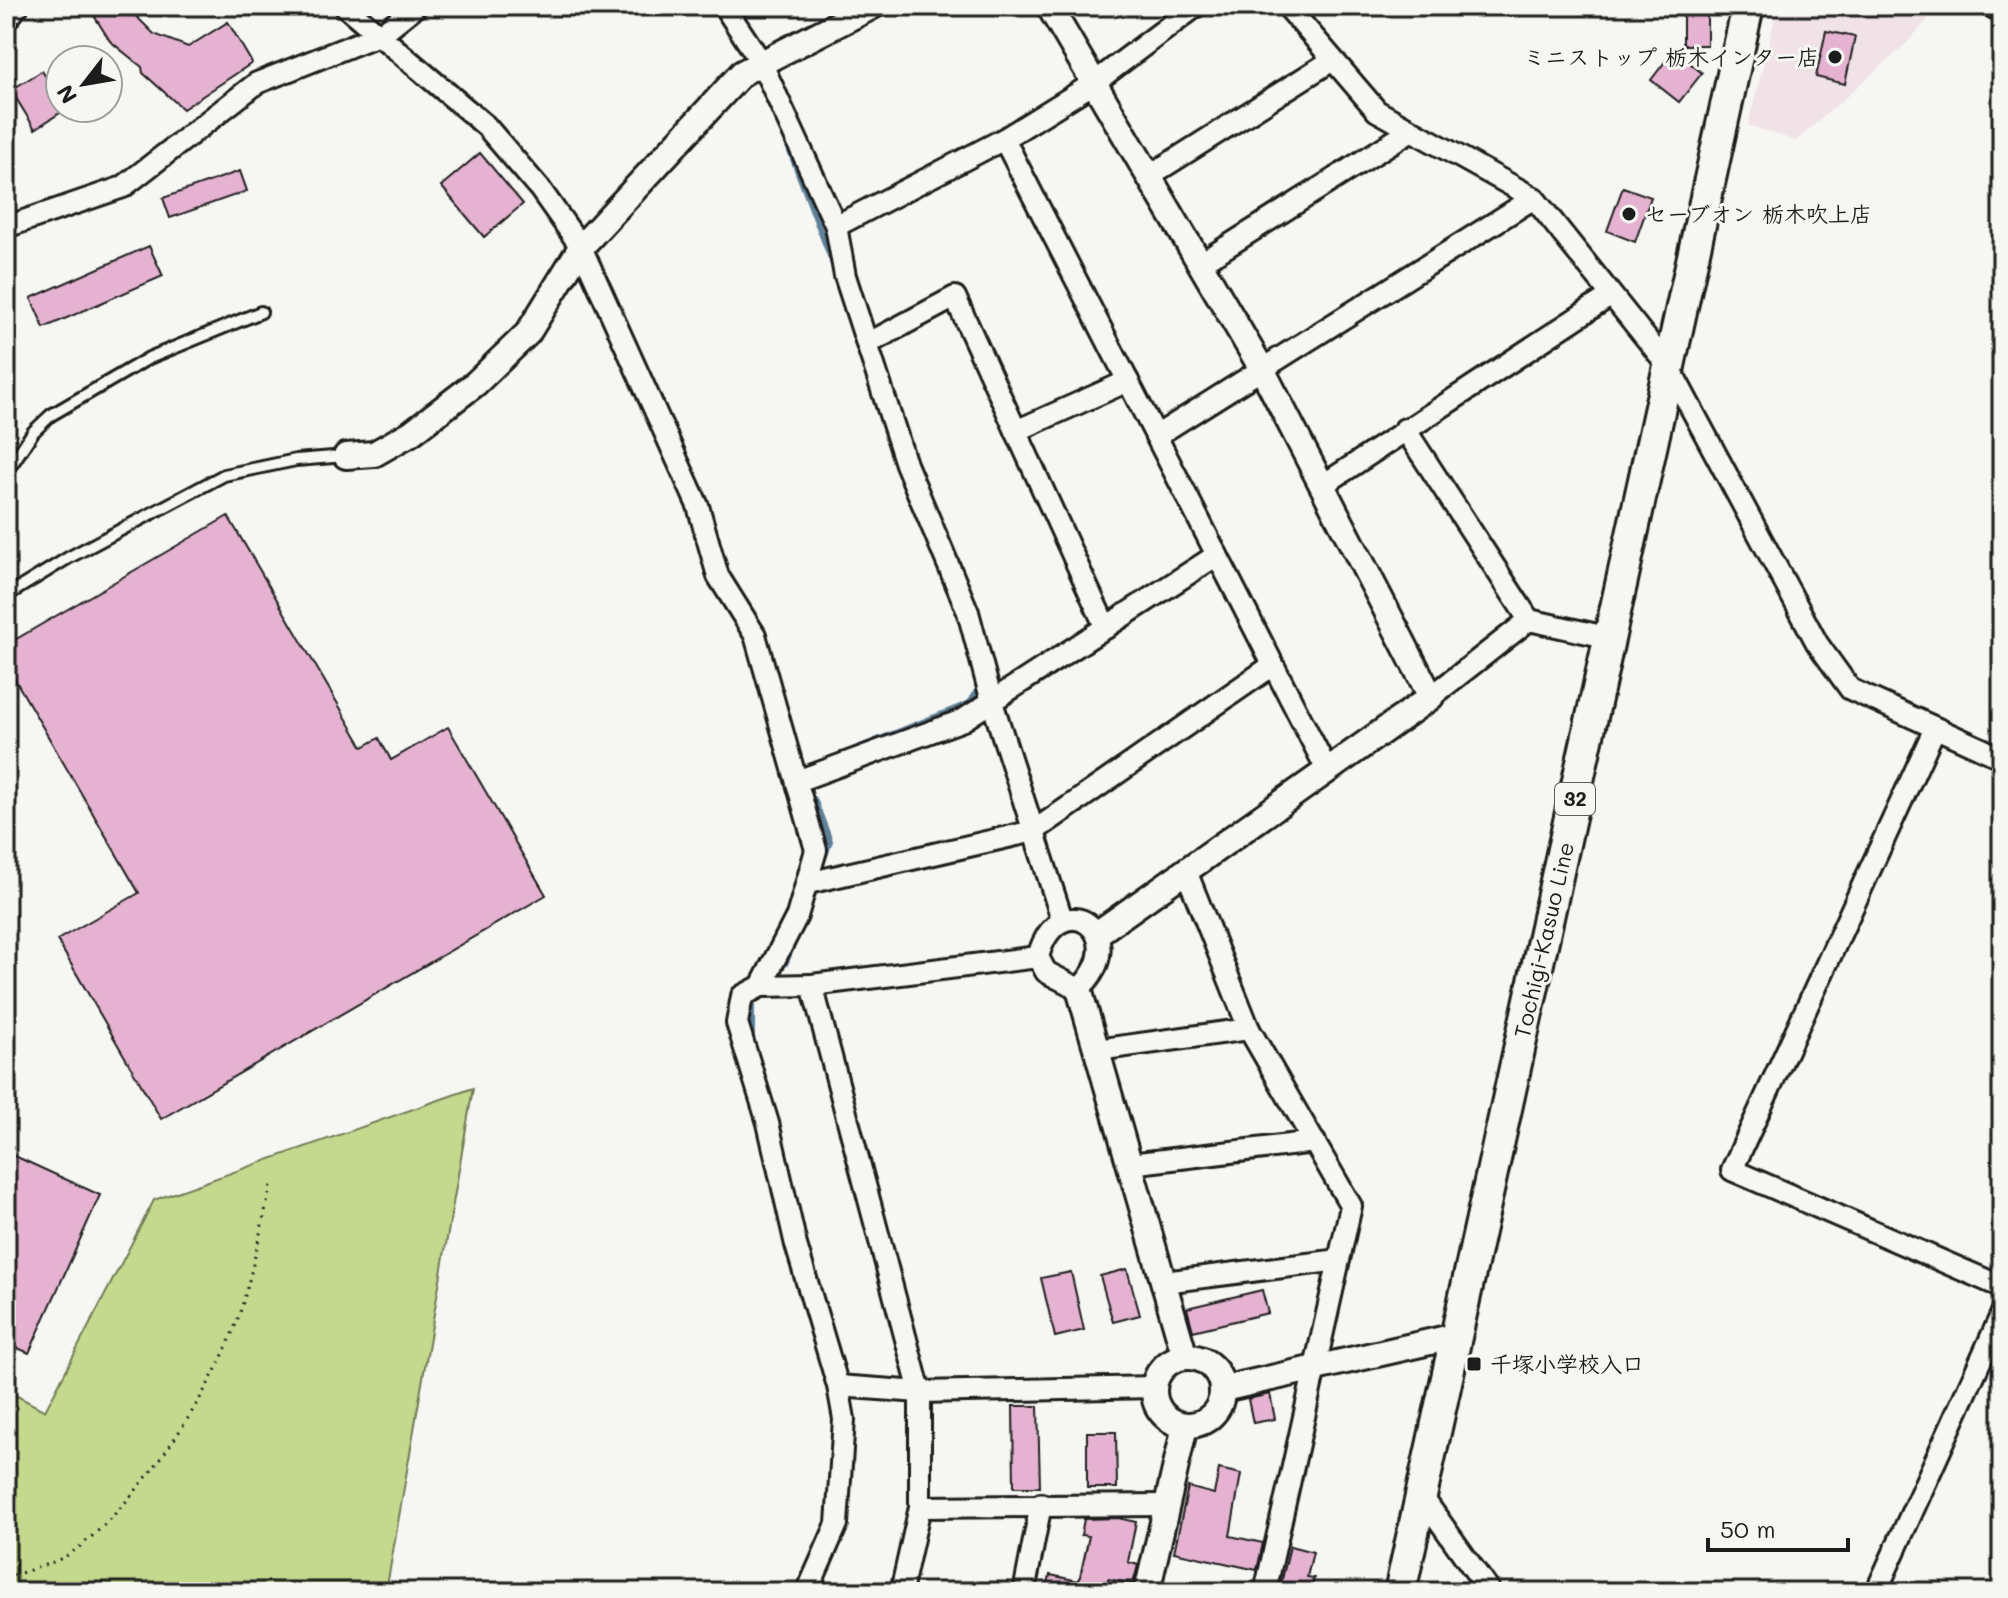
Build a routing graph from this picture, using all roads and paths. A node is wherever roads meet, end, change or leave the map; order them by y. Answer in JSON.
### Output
{"nodes":[{"id":1,"x":18,"y":6,"type":"edge"},
{"id":2,"x":345,"y":6,"type":"edge"},
{"id":3,"x":416,"y":6,"type":"edge"},
{"id":4,"x":724,"y":6,"type":"edge"},
{"id":5,"x":873,"y":6,"type":"edge"},
{"id":6,"x":1049,"y":6,"type":"edge"},
{"id":7,"x":1196,"y":6,"type":"edge"},
{"id":8,"x":1287,"y":6,"type":"edge"},
{"id":9,"x":1748,"y":6,"type":"edge"},
{"id":10,"x":1995,"y":6,"type":"edge"},
{"id":11,"x":2002,"y":7,"type":"edge"},
{"id":12,"x":6,"y":20,"type":"edge"},
{"id":13,"x":381,"y":34,"type":"junction"},
{"id":14,"x":1331,"y":61,"type":"junction"},
{"id":15,"x":761,"y":62,"type":"junction"},
{"id":16,"x":1094,"y":83,"type":"junction"},
{"id":17,"x":1410,"y":131,"type":"junction"},
{"id":18,"x":1004,"y":139,"type":"junction"},
{"id":19,"x":1149,"y":176,"type":"junction"},
{"id":20,"x":1534,"y":198,"type":"junction"},
{"id":21,"x":836,"y":226,"type":"junction"},
{"id":22,"x":6,"y":227,"type":"edge"},
{"id":23,"x":581,"y":247,"type":"junction"},
{"id":24,"x":1201,"y":263,"type":"junction"},
{"id":25,"x":1610,"y":296,"type":"junction"},
{"id":26,"x":261,"y":312,"type":"dead end"},
{"id":27,"x":867,"y":344,"type":"junction"},
{"id":28,"x":1669,"y":367,"type":"junction"},
{"id":29,"x":1262,"y":369,"type":"junction"},
{"id":30,"x":1128,"y":381,"type":"junction"},
{"id":31,"x":1405,"y":429,"type":"junction"},
{"id":32,"x":1016,"y":431,"type":"junction"},
{"id":33,"x":1156,"y":436,"type":"junction"},
{"id":34,"x":346,"y":456,"type":"joint"},
{"id":35,"x":6,"y":473,"type":"edge"},
{"id":36,"x":1323,"y":485,"type":"junction"},
{"id":37,"x":1217,"y":555,"type":"junction"},
{"id":38,"x":6,"y":596,"type":"edge"},
{"id":39,"x":1529,"y":620,"type":"junction"},
{"id":40,"x":1106,"y":628,"type":"junction"},
{"id":41,"x":1611,"y":638,"type":"junction"},
{"id":42,"x":1273,"y":665,"type":"junction"},
{"id":43,"x":1431,"y":697,"type":"junction"},
{"id":44,"x":992,"y":702,"type":"junction"},
{"id":45,"x":1935,"y":728,"type":"junction"},
{"id":46,"x":2002,"y":758,"type":"edge"},
{"id":47,"x":1327,"y":770,"type":"junction"},
{"id":48,"x":797,"y":781,"type":"junction"},
{"id":49,"x":1034,"y":831,"type":"junction"},
{"id":50,"x":1186,"y":871,"type":"junction"},
{"id":51,"x":808,"y":883,"type":"junction"},
{"id":52,"x":1062,"y":919,"type":"junction"},
{"id":53,"x":1098,"y":933,"type":"junction"},
{"id":54,"x":1038,"y":957,"type":"junction"},
{"id":55,"x":812,"y":985,"type":"junction"},
{"id":56,"x":761,"y":986,"type":"junction"},
{"id":57,"x":1079,"y":989,"type":"junction"},
{"id":58,"x":1249,"y":1029,"type":"junction"},
{"id":59,"x":1097,"y":1050,"type":"junction"},
{"id":60,"x":1315,"y":1142,"type":"junction"},
{"id":61,"x":1130,"y":1164,"type":"junction"},
{"id":62,"x":272,"y":1181,"type":"dead end"},
{"id":63,"x":1339,"y":1260,"type":"junction"},
{"id":64,"x":1164,"y":1282,"type":"junction"},
{"id":65,"x":2002,"y":1287,"type":"edge"},
{"id":66,"x":2002,"y":1313,"type":"edge"},
{"id":67,"x":1456,"y":1336,"type":"junction"},
{"id":68,"x":1185,"y":1357,"type":"junction"},
{"id":69,"x":1314,"y":1367,"type":"junction"},
{"id":70,"x":838,"y":1386,"type":"junction"},
{"id":71,"x":1154,"y":1387,"type":"junction"},
{"id":72,"x":1223,"y":1389,"type":"junction"},
{"id":73,"x":920,"y":1392,"type":"junction"},
{"id":74,"x":1185,"y":1426,"type":"junction"},
{"id":75,"x":1421,"y":1495,"type":"junction"},
{"id":76,"x":1041,"y":1504,"type":"junction"},
{"id":77,"x":1164,"y":1505,"type":"junction"},
{"id":78,"x":920,"y":1507,"type":"junction"},
{"id":79,"x":6,"y":1578,"type":"edge"},
{"id":80,"x":807,"y":1592,"type":"edge"},
{"id":81,"x":901,"y":1592,"type":"edge"},
{"id":82,"x":1024,"y":1592,"type":"edge"},
{"id":83,"x":1147,"y":1592,"type":"edge"},
{"id":84,"x":1265,"y":1592,"type":"edge"},
{"id":85,"x":1400,"y":1592,"type":"edge"},
{"id":86,"x":1490,"y":1592,"type":"edge"},
{"id":87,"x":1876,"y":1592,"type":"edge"}],
"edges":[{"from":1,"to":12,"type":"street"},
{"from":2,"to":13,"type":"street"},
{"from":3,"to":13,"type":"street"},
{"from":4,"to":15,"type":"street"},
{"from":5,"to":15,"type":"street"},
{"from":6,"to":16,"type":"street"},
{"from":7,"to":16,"type":"street"},
{"from":8,"to":14,"type":"street"},
{"from":9,"to":28,"type":"main road","name":"Tochigi-Kasuo Line","number":"32"},
{"from":10,"to":11,"type":"street"},
{"from":13,"to":22,"type":"street"},
{"from":13,"to":23,"type":"street"},
{"from":14,"to":17,"type":"street"},
{"from":14,"to":19,"type":"street"},
{"from":15,"to":21,"type":"street"},
{"from":15,"to":23,"type":"street"},
{"from":16,"to":18,"type":"street"},
{"from":16,"to":19,"type":"street"},
{"from":17,"to":20,"type":"street"},
{"from":17,"to":24,"type":"street"},
{"from":18,"to":21,"type":"street"},
{"from":18,"to":30,"type":"street"},
{"from":19,"to":24,"type":"street"},
{"from":20,"to":25,"type":"street"},
{"from":20,"to":29,"type":"street"},
{"from":21,"to":27,"type":"street"},
{"from":23,"to":34,"type":"street"},
{"from":23,"to":48,"type":"street"},
{"from":24,"to":29,"type":"street"},
{"from":25,"to":28,"type":"street"},
{"from":25,"to":31,"type":"street"},
{"from":26,"to":35,"type":"lane"},
{"from":27,"to":32,"type":"street"},
{"from":27,"to":44,"type":"street"},
{"from":28,"to":41,"type":"main road","name":"Tochigi-Kasuo Line","number":"32"},
{"from":28,"to":45,"type":"street"},
{"from":29,"to":33,"type":"street"},
{"from":29,"to":36,"type":"street"},
{"from":30,"to":32,"type":"street"},
{"from":30,"to":33,"type":"street"},
{"from":31,"to":36,"type":"street"},
{"from":31,"to":39,"type":"street"},
{"from":32,"to":40,"type":"street"},
{"from":33,"to":37,"type":"street"},
{"from":34,"to":38,"type":"lane"},
{"from":36,"to":43,"type":"street"},
{"from":37,"to":40,"type":"street"},
{"from":37,"to":42,"type":"street"},
{"from":39,"to":41,"type":"street"},
{"from":39,"to":43,"type":"street"},
{"from":40,"to":44,"type":"street"},
{"from":41,"to":67,"type":"main road","name":"Tochigi-Kasuo Line","number":"32"},
{"from":42,"to":47,"type":"street"},
{"from":42,"to":49,"type":"street"},
{"from":43,"to":47,"type":"street"},
{"from":44,"to":48,"type":"street"},
{"from":44,"to":49,"type":"street"},
{"from":45,"to":46,"type":"street"},
{"from":45,"to":65,"type":"street"},
{"from":47,"to":50,"type":"street"},
{"from":48,"to":51,"type":"street"},
{"from":49,"to":51,"type":"street"},
{"from":49,"to":52,"type":"street"},
{"from":50,"to":53,"type":"street"},
{"from":50,"to":58,"type":"street"},
{"from":51,"to":56,"type":"street"},
{"from":52,"to":53,"type":"street"},
{"from":52,"to":54,"type":"street"},
{"from":53,"to":57,"type":"street"},
{"from":54,"to":55,"type":"street"},
{"from":54,"to":57,"type":"street"},
{"from":55,"to":56,"type":"street"},
{"from":55,"to":73,"type":"street"},
{"from":56,"to":70,"type":"street"},
{"from":57,"to":59,"type":"street"},
{"from":58,"to":59,"type":"street"},
{"from":58,"to":60,"type":"street"},
{"from":59,"to":61,"type":"street"},
{"from":60,"to":61,"type":"street"},
{"from":60,"to":63,"type":"street"},
{"from":61,"to":64,"type":"street"},
{"from":62,"to":79,"type":"path"},
{"from":63,"to":64,"type":"street"},
{"from":63,"to":69,"type":"street"},
{"from":64,"to":68,"type":"street"},
{"from":66,"to":87,"type":"street"},
{"from":67,"to":69,"type":"street"},
{"from":67,"to":75,"type":"main road","name":"Tochigi-Kasuo Line","number":"32"},
{"from":68,"to":71,"type":"street"},
{"from":68,"to":72,"type":"street"},
{"from":69,"to":72,"type":"street"},
{"from":69,"to":84,"type":"street"},
{"from":70,"to":73,"type":"street"},
{"from":70,"to":80,"type":"street"},
{"from":71,"to":73,"type":"street"},
{"from":71,"to":74,"type":"street"},
{"from":72,"to":74,"type":"street"},
{"from":73,"to":78,"type":"street"},
{"from":74,"to":77,"type":"street"},
{"from":75,"to":85,"type":"main road","name":"Tochigi-Kasuo Line","number":"32"},
{"from":75,"to":86,"type":"street"},
{"from":76,"to":77,"type":"street"},
{"from":76,"to":78,"type":"street"},
{"from":76,"to":82,"type":"street"},
{"from":77,"to":83,"type":"street"},
{"from":78,"to":81,"type":"street"}]}
